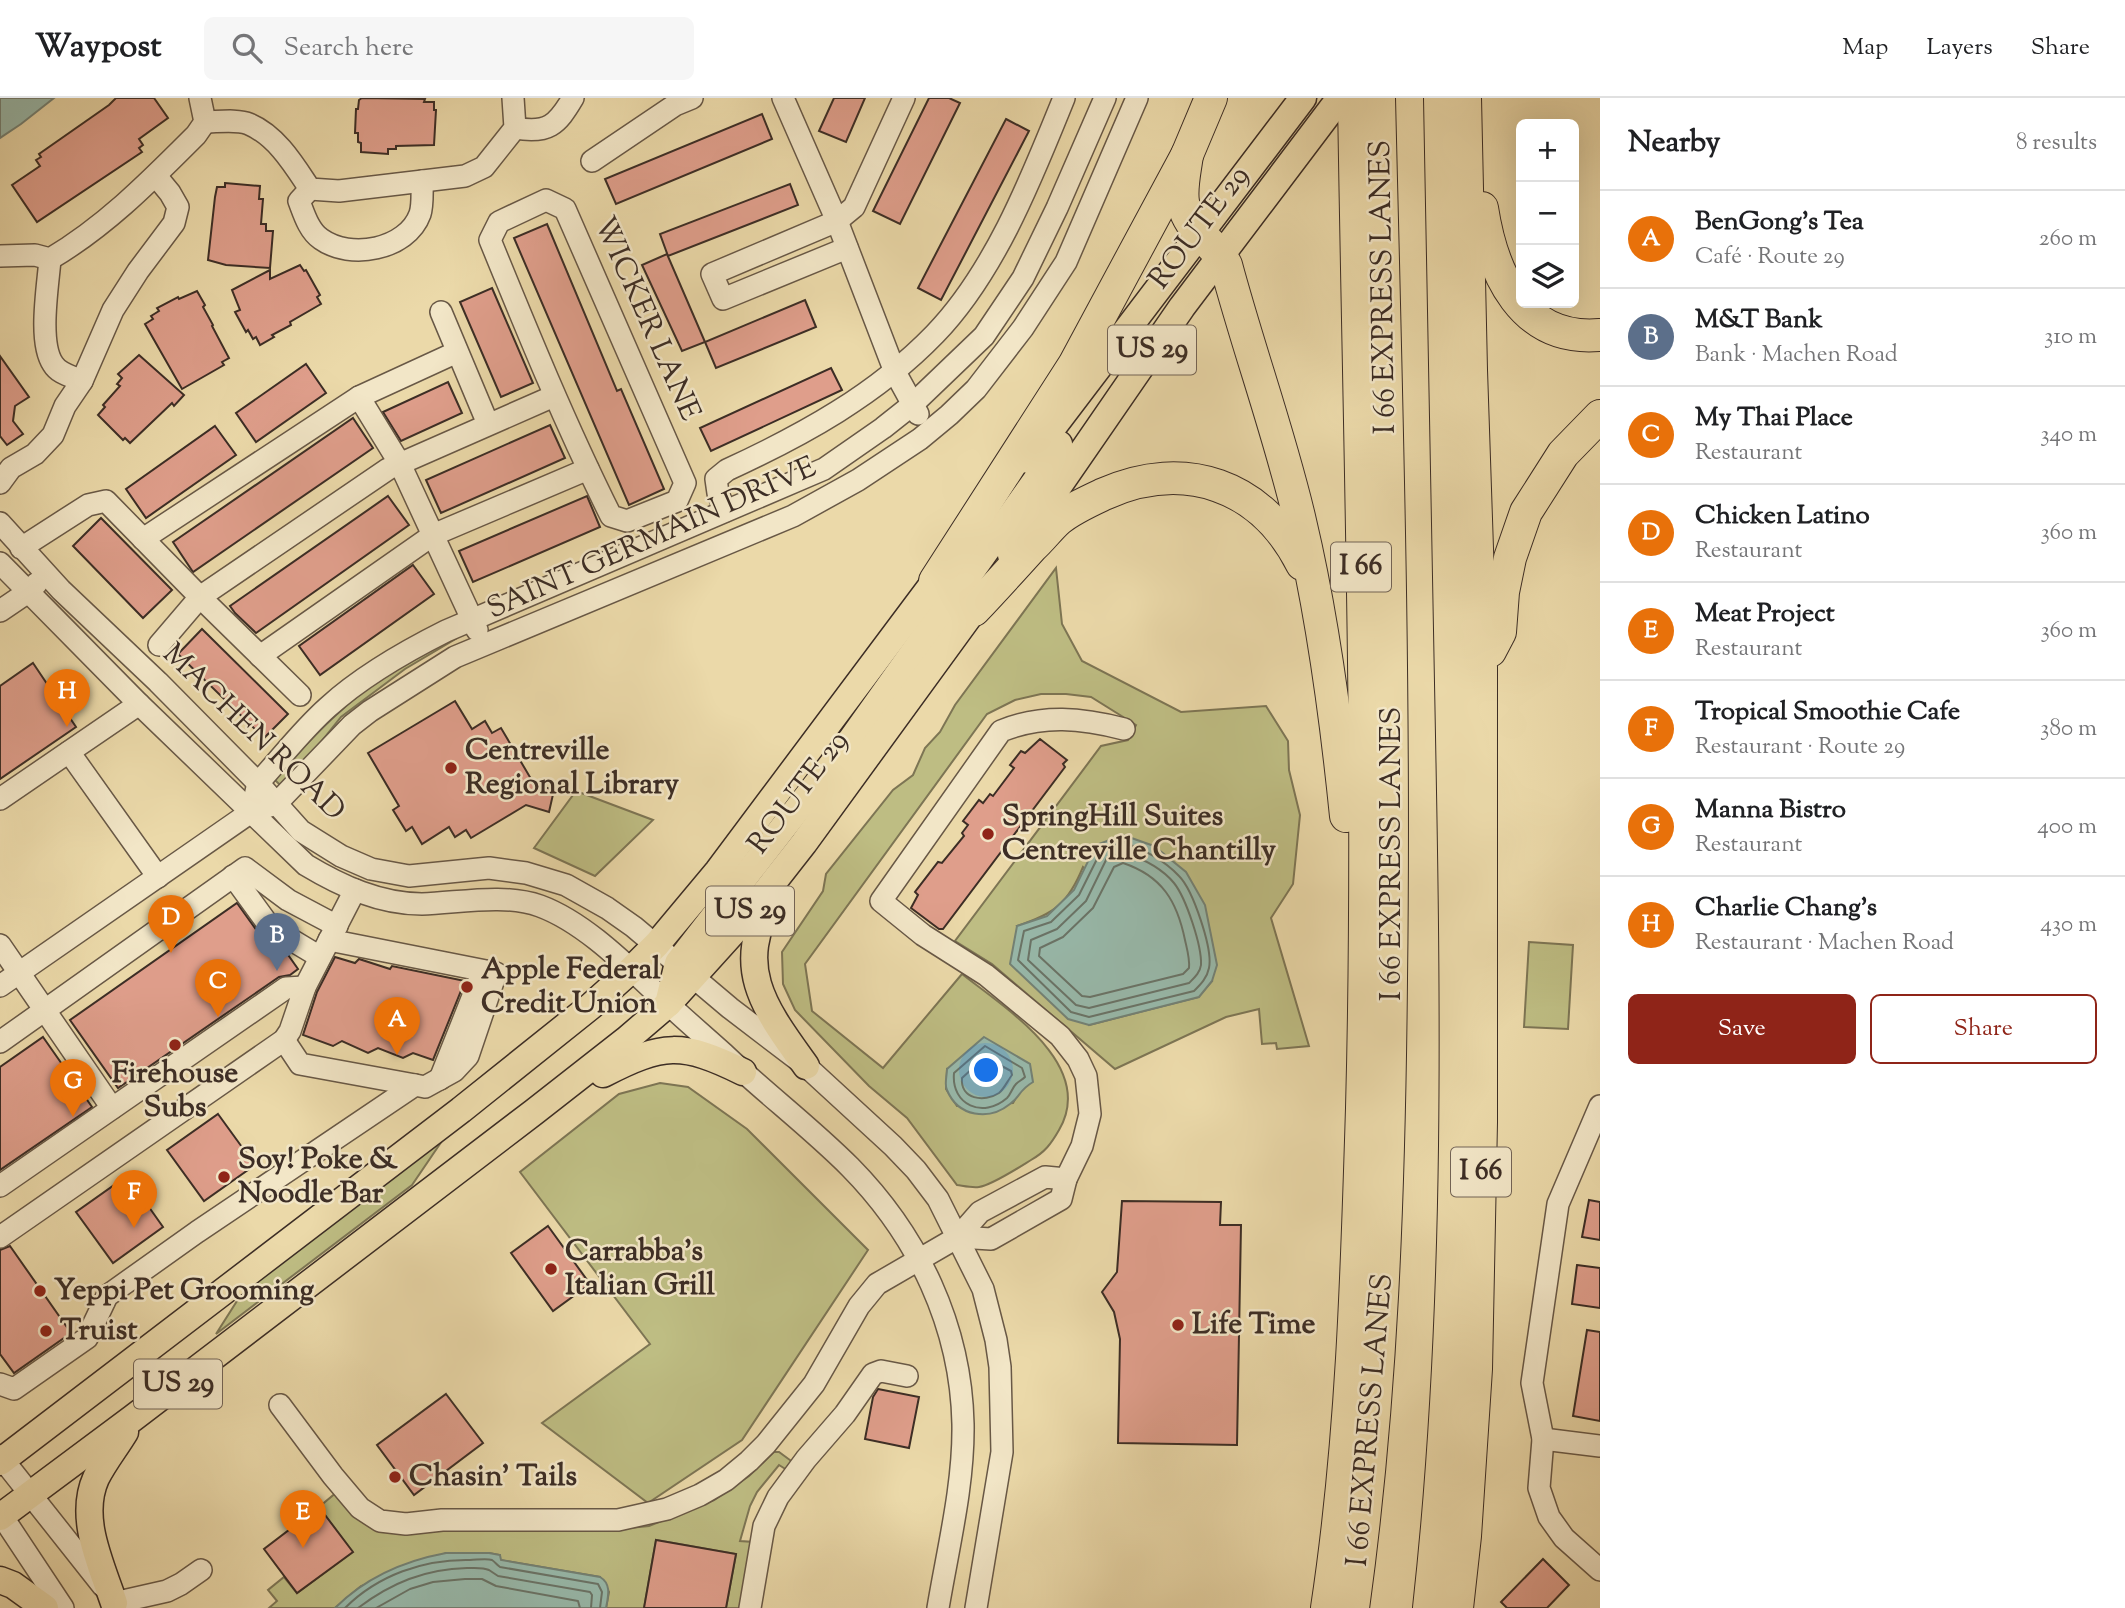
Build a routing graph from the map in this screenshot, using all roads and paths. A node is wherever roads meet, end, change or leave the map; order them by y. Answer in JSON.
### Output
{"nodes":[{"id":1,"x":200,"y":98,"type":"edge"},
{"id":2,"x":513,"y":98,"type":"edge"},
{"id":3,"x":573,"y":98,"type":"edge"},
{"id":4,"x":692,"y":98,"type":"edge"},
{"id":5,"x":783,"y":98,"type":"edge"},
{"id":6,"x":904,"y":98,"type":"edge"},
{"id":7,"x":1105,"y":98,"type":"edge"},
{"id":8,"x":1137,"y":98,"type":"edge"},
{"id":9,"x":1211,"y":98,"type":"edge"},
{"id":10,"x":1303,"y":98,"type":"edge"},
{"id":11,"x":1339,"y":98,"type":"edge"},
{"id":12,"x":1354,"y":98,"type":"edge"},
{"id":13,"x":1440,"y":98,"type":"edge"},
{"id":14,"x":1466,"y":98,"type":"edge"},
{"id":15,"x":1057,"y":100,"type":"edge"},
{"id":16,"x":666,"y":104,"type":"edge"},
{"id":17,"x":1380,"y":110,"type":"edge"},
{"id":18,"x":205,"y":122,"type":"junction"},
{"id":19,"x":515,"y":128,"type":"junction"},
{"id":20,"x":1187,"y":155,"type":"junction"},
{"id":21,"x":592,"y":161,"type":"dead end"},
{"id":22,"x":156,"y":176,"type":"junction"},
{"id":23,"x":422,"y":181,"type":"junction"},
{"id":24,"x":310,"y":189,"type":"junction"},
{"id":25,"x":837,"y":221,"type":"junction"},
{"id":26,"x":1211,"y":245,"type":"junction"},
{"id":27,"x":847,"y":248,"type":"junction"},
{"id":28,"x":0,"y":256,"type":"edge"},
{"id":29,"x":50,"y":259,"type":"junction"},
{"id":30,"x":441,"y":312,"type":"dead end"},
{"id":31,"x":1600,"y":335,"type":"edge"},
{"id":32,"x":1116,"y":345,"type":"junction"},
{"id":33,"x":457,"y":352,"type":"junction"},
{"id":34,"x":895,"y":372,"type":"junction"},
{"id":35,"x":82,"y":380,"type":"junction"},
{"id":36,"x":554,"y":396,"type":"junction"},
{"id":37,"x":359,"y":397,"type":"junction"},
{"id":38,"x":912,"y":405,"type":"junction"},
{"id":39,"x":1600,"y":416,"type":"edge"},
{"id":40,"x":488,"y":424,"type":"junction"},
{"id":41,"x":929,"y":431,"type":"junction"},
{"id":42,"x":400,"y":464,"type":"junction"},
{"id":43,"x":588,"y":470,"type":"junction"},
{"id":44,"x":4,"y":473,"type":"edge"},
{"id":45,"x":725,"y":511,"type":"junction"},
{"id":46,"x":0,"y":523,"type":"edge"},
{"id":47,"x":433,"y":535,"type":"junction"},
{"id":48,"x":143,"y":538,"type":"junction"},
{"id":49,"x":21,"y":548,"type":"junction"},
{"id":50,"x":0,"y":563,"type":"edge"},
{"id":51,"x":46,"y":574,"type":"junction"},
{"id":52,"x":935,"y":581,"type":"junction"},
{"id":53,"x":28,"y":592,"type":"junction"},
{"id":54,"x":200,"y":597,"type":"junction"},
{"id":55,"x":1318,"y":602,"type":"junction"},
{"id":56,"x":974,"y":610,"type":"junction"},
{"id":57,"x":0,"y":611,"type":"edge"},
{"id":58,"x":472,"y":620,"type":"junction"},
{"id":59,"x":159,"y":645,"type":"dead end"},
{"id":60,"x":484,"y":645,"type":"junction"},
{"id":61,"x":260,"y":656,"type":"junction"},
{"id":62,"x":1481,"y":668,"type":"junction"},
{"id":63,"x":300,"y":695,"type":"dead end"},
{"id":64,"x":139,"y":704,"type":"junction"},
{"id":65,"x":1124,"y":729,"type":"dead end"},
{"id":66,"x":69,"y":752,"type":"junction"},
{"id":67,"x":258,"y":783,"type":"junction"},
{"id":68,"x":0,"y":799,"type":"edge"},
{"id":69,"x":276,"y":804,"type":"junction"},
{"id":70,"x":251,"y":812,"type":"junction"},
{"id":71,"x":804,"y":843,"type":"junction"},
{"id":72,"x":233,"y":876,"type":"junction"},
{"id":73,"x":158,"y":877,"type":"junction"},
{"id":74,"x":355,"y":890,"type":"junction"},
{"id":75,"x":329,"y":941,"type":"junction"},
{"id":76,"x":657,"y":944,"type":"junction"},
{"id":77,"x":0,"y":945,"type":"edge"},
{"id":78,"x":631,"y":970,"type":"junction"},
{"id":79,"x":686,"y":970,"type":"junction"},
{"id":80,"x":20,"y":973,"type":"junction"},
{"id":81,"x":1364,"y":980,"type":"junction"},
{"id":82,"x":0,"y":986,"type":"edge"},
{"id":83,"x":305,"y":987,"type":"junction"},
{"id":84,"x":668,"y":1004,"type":"junction"},
{"id":85,"x":46,"y":1010,"type":"junction"},
{"id":86,"x":284,"y":1040,"type":"junction"},
{"id":87,"x":0,"y":1042,"type":"edge"},
{"id":88,"x":806,"y":1066,"type":"junction"},
{"id":89,"x":743,"y":1072,"type":"junction"},
{"id":90,"x":415,"y":1084,"type":"junction"},
{"id":91,"x":1600,"y":1107,"type":"edge"},
{"id":92,"x":112,"y":1108,"type":"junction"},
{"id":93,"x":534,"y":1112,"type":"junction"},
{"id":94,"x":1579,"y":1158,"type":"junction"},
{"id":95,"x":1600,"y":1161,"type":"edge"},
{"id":96,"x":1066,"y":1179,"type":"junction"},
{"id":97,"x":0,"y":1186,"type":"edge"},
{"id":98,"x":0,"y":1237,"type":"edge"},
{"id":99,"x":958,"y":1237,"type":"junction"},
{"id":100,"x":919,"y":1259,"type":"junction"},
{"id":101,"x":907,"y":1376,"type":"dead end"},
{"id":102,"x":7,"y":1387,"type":"edge"},
{"id":103,"x":280,"y":1405,"type":"dead end"},
{"id":104,"x":133,"y":1418,"type":"junction"},
{"id":105,"x":1543,"y":1438,"type":"junction"},
{"id":106,"x":1600,"y":1446,"type":"edge"},
{"id":107,"x":1,"y":1459,"type":"edge"},
{"id":108,"x":31,"y":1494,"type":"junction"},
{"id":109,"x":1,"y":1515,"type":"edge"},
{"id":110,"x":201,"y":1570,"type":"dead end"},
{"id":111,"x":1600,"y":1570,"type":"edge"},
{"id":112,"x":0,"y":1580,"type":"edge"},
{"id":113,"x":167,"y":1591,"type":"junction"},
{"id":114,"x":115,"y":1605,"type":"edge"},
{"id":115,"x":45,"y":1608,"type":"edge"},
{"id":116,"x":63,"y":1608,"type":"edge"},
{"id":117,"x":151,"y":1608,"type":"edge"},
{"id":118,"x":750,"y":1608,"type":"edge"},
{"id":119,"x":938,"y":1608,"type":"edge"},
{"id":120,"x":976,"y":1608,"type":"edge"},
{"id":121,"x":1327,"y":1608,"type":"edge"},
{"id":122,"x":1353,"y":1608,"type":"edge"},
{"id":123,"x":1429,"y":1608,"type":"edge"},
{"id":124,"x":1457,"y":1608,"type":"edge"}],
"edges":[{"from":1,"to":18,"type":"street"},
{"from":2,"to":19,"type":"street"},
{"from":3,"to":19,"type":"street"},
{"from":4,"to":16,"type":"street"},
{"from":5,"to":25,"type":"street"},
{"from":6,"to":25,"type":"street"},
{"from":7,"to":38,"type":"street","name":"SAINT GERMAIN DRIVE"},
{"from":8,"to":41,"type":"street","name":"SAINT GERMAIN DRIVE"},
{"from":9,"to":20,"type":"highway"},
{"from":10,"to":26,"type":"main road","name":"ROUTE 29","number":"US 29"},
{"from":11,"to":26,"type":"main road","name":"ROUTE 29","number":"US 29"},
{"from":12,"to":81,"type":"highway","number":"I 66"},
{"from":13,"to":123,"type":"highway","name":"I 66 EXPRESS LANES"},
{"from":14,"to":31,"type":"highway"},
{"from":14,"to":62,"type":"highway","number":"I 66"},
{"from":15,"to":34,"type":"street"},
{"from":16,"to":21,"type":"street"},
{"from":17,"to":122,"type":"highway","name":"I 66 EXPRESS LANES"},
{"from":18,"to":22,"type":"street"},
{"from":18,"to":24,"type":"street"},
{"from":19,"to":23,"type":"street"},
{"from":20,"to":26,"type":"highway"},
{"from":20,"to":52,"type":"highway"},
{"from":22,"to":29,"type":"street"},
{"from":22,"to":35,"type":"street"},
{"from":23,"to":24,"type":"street"},
{"from":23,"to":24,"type":"street"},
{"from":25,"to":27,"type":"street"},
{"from":25,"to":27,"type":"street"},
{"from":26,"to":32,"type":"main road","name":"ROUTE 29","number":"US 29"},
{"from":26,"to":55,"type":"highway"},
{"from":26,"to":56,"type":"main road","name":"ROUTE 29","number":"US 29"},
{"from":27,"to":34,"type":"street"},
{"from":28,"to":29,"type":"street"},
{"from":29,"to":35,"type":"street"},
{"from":30,"to":33,"type":"street"},
{"from":32,"to":52,"type":"main road","name":"ROUTE 29","number":"US 29"},
{"from":32,"to":79,"type":"main road"},
{"from":33,"to":37,"type":"street"},
{"from":33,"to":40,"type":"street"},
{"from":34,"to":38,"type":"street"},
{"from":34,"to":45,"type":"street"},
{"from":35,"to":44,"type":"street"},
{"from":36,"to":40,"type":"street"},
{"from":36,"to":43,"type":"street","name":"WICKER LANE"},
{"from":36,"to":43,"type":"street","name":"WICKER LANE"},
{"from":37,"to":42,"type":"street"},
{"from":37,"to":48,"type":"street"},
{"from":38,"to":41,"type":"street"},
{"from":38,"to":45,"type":"street","name":"SAINT GERMAIN DRIVE"},
{"from":39,"to":62,"type":"highway"},
{"from":40,"to":42,"type":"street"},
{"from":41,"to":60,"type":"street","name":"SAINT GERMAIN DRIVE"},
{"from":42,"to":47,"type":"street"},
{"from":42,"to":54,"type":"street"},
{"from":43,"to":47,"type":"street"},
{"from":45,"to":58,"type":"street","name":"SAINT GERMAIN DRIVE"},
{"from":46,"to":49,"type":"street","name":"MACHEN ROAD"},
{"from":47,"to":58,"type":"street"},
{"from":47,"to":61,"type":"street"},
{"from":48,"to":49,"type":"street"},
{"from":48,"to":54,"type":"street"},
{"from":49,"to":51,"type":"street","name":"MACHEN ROAD"},
{"from":50,"to":53,"type":"street","name":"MACHEN ROAD"},
{"from":51,"to":53,"type":"street"},
{"from":51,"to":67,"type":"street","name":"MACHEN ROAD"},
{"from":52,"to":76,"type":"main road","name":"ROUTE 29","number":"US 29"},
{"from":53,"to":57,"type":"street"},
{"from":53,"to":64,"type":"street","name":"MACHEN ROAD"},
{"from":54,"to":59,"type":"street"},
{"from":54,"to":61,"type":"street"},
{"from":55,"to":56,"type":"highway"},
{"from":55,"to":81,"type":"highway"},
{"from":56,"to":71,"type":"main road","name":"ROUTE 29","number":"US 29"},
{"from":58,"to":60,"type":"street"},
{"from":58,"to":67,"type":"street","name":"SAINT GERMAIN DRIVE"},
{"from":60,"to":69,"type":"street","name":"SAINT GERMAIN DRIVE"},
{"from":61,"to":63,"type":"street"},
{"from":62,"to":124,"type":"highway","number":"I 66"},
{"from":64,"to":66,"type":"street"},
{"from":64,"to":70,"type":"street","name":"MACHEN ROAD"},
{"from":65,"to":96,"type":"street"},
{"from":66,"to":68,"type":"street"},
{"from":66,"to":73,"type":"street"},
{"from":67,"to":69,"type":"street","name":"MACHEN ROAD"},
{"from":67,"to":70,"type":"street","name":"SAINT GERMAIN DRIVE"},
{"from":69,"to":70,"type":"street","name":"SAINT GERMAIN DRIVE"},
{"from":69,"to":76,"type":"street","name":"MACHEN ROAD"},
{"from":70,"to":73,"type":"street","name":"SAINT GERMAIN DRIVE"},
{"from":70,"to":74,"type":"street","name":"MACHEN ROAD"},
{"from":71,"to":79,"type":"main road","name":"ROUTE 29","number":"US 29"},
{"from":71,"to":88,"type":"main road"},
{"from":72,"to":75,"type":"street"},
{"from":72,"to":75,"type":"street"},
{"from":72,"to":85,"type":"street"},
{"from":73,"to":80,"type":"street","name":"SAINT GERMAIN DRIVE"},
{"from":74,"to":75,"type":"street"},
{"from":74,"to":78,"type":"street","name":"MACHEN ROAD"},
{"from":75,"to":83,"type":"street"},
{"from":75,"to":90,"type":"street"},
{"from":76,"to":78,"type":"main road","name":"ROUTE 29","number":"US 29"},
{"from":76,"to":79,"type":"street","name":"MACHEN ROAD"},
{"from":77,"to":80,"type":"street"},
{"from":78,"to":84,"type":"street","name":"MACHEN ROAD"},
{"from":78,"to":107,"type":"main road","name":"ROUTE 29","number":"US 29"},
{"from":79,"to":84,"type":"main road"},
{"from":79,"to":88,"type":"street","name":"MACHEN ROAD"},
{"from":80,"to":82,"type":"street","name":"SAINT GERMAIN DRIVE"},
{"from":80,"to":85,"type":"street"},
{"from":81,"to":121,"type":"highway","number":"I 66"},
{"from":83,"to":86,"type":"street"},
{"from":83,"to":92,"type":"street"},
{"from":84,"to":89,"type":"street","name":"MACHEN ROAD"},
{"from":84,"to":93,"type":"main road","number":"US 29"},
{"from":85,"to":87,"type":"street"},
{"from":85,"to":92,"type":"street"},
{"from":86,"to":90,"type":"street"},
{"from":86,"to":98,"type":"street"},
{"from":88,"to":99,"type":"street","name":"MACHEN ROAD"},
{"from":89,"to":93,"type":"main road"},
{"from":89,"to":100,"type":"street","name":"MACHEN ROAD"},
{"from":90,"to":102,"type":"street"},
{"from":91,"to":94,"type":"street"},
{"from":92,"to":97,"type":"street"},
{"from":93,"to":104,"type":"main road","number":"US 29"},
{"from":94,"to":95,"type":"street"},
{"from":94,"to":105,"type":"street"},
{"from":96,"to":99,"type":"street"},
{"from":96,"to":99,"type":"street"},
{"from":99,"to":100,"type":"street"},
{"from":99,"to":120,"type":"street","name":"MACHEN ROAD"},
{"from":100,"to":103,"type":"street"},
{"from":100,"to":119,"type":"street","name":"MACHEN ROAD"},
{"from":101,"to":118,"type":"street"},
{"from":104,"to":108,"type":"main road","number":"US 29"},
{"from":104,"to":114,"type":"main road"},
{"from":105,"to":106,"type":"street"},
{"from":105,"to":111,"type":"street"},
{"from":107,"to":108,"type":"street"},
{"from":108,"to":109,"type":"main road","number":"US 29"},
{"from":108,"to":114,"type":"street"},
{"from":109,"to":116,"type":"street"},
{"from":110,"to":113,"type":"street"},
{"from":112,"to":115,"type":"main road"},
{"from":113,"to":114,"type":"street"},
{"from":113,"to":117,"type":"street"}]}
